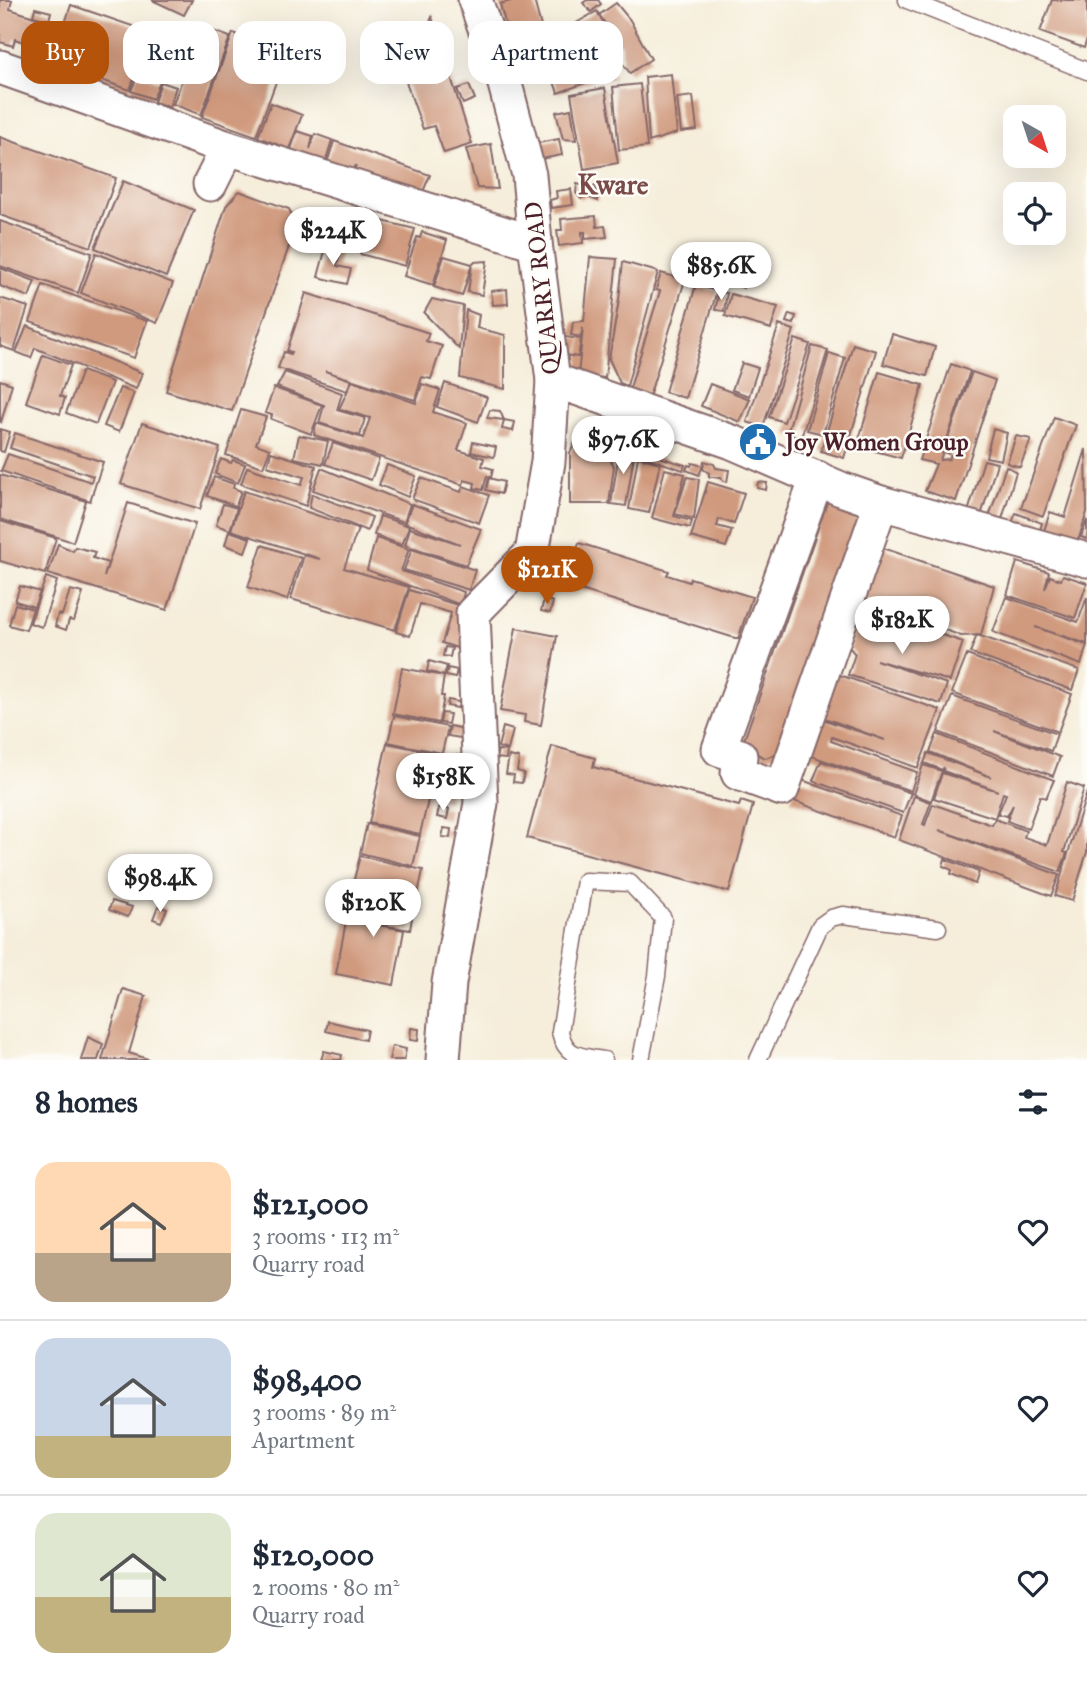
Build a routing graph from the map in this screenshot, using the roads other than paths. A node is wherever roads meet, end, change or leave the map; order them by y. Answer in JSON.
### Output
{"nodes":[{"id":1,"x":475,"y":0,"type":"edge"},
{"id":2,"x":907,"y":0,"type":"edge"},
{"id":3,"x":0,"y":67,"type":"edge"},
{"id":4,"x":1087,"y":71,"type":"edge"},
{"id":5,"x":228,"y":148,"type":"junction"},
{"id":6,"x":210,"y":184,"type":"dead end"},
{"id":7,"x":535,"y":243,"type":"junction"},
{"id":8,"x":553,"y":380,"type":"junction"},
{"id":9,"x":817,"y":478,"type":"junction"},
{"id":10,"x":881,"y":503,"type":"junction"},
{"id":11,"x":1087,"y":561,"type":"edge"},
{"id":12,"x":938,"y":928,"type":"dead end"},
{"id":13,"x":443,"y":1060,"type":"edge"},
{"id":14,"x":604,"y":1060,"type":"edge"},
{"id":15,"x":641,"y":1060,"type":"edge"},
{"id":16,"x":758,"y":1060,"type":"edge"}],
"edges":[{"from":1,"to":7,"type":"street","name":"QUARRY ROAD"},
{"from":2,"to":4,"type":"lane"},
{"from":3,"to":5,"type":"street"},
{"from":5,"to":6,"type":"street"},
{"from":5,"to":7,"type":"street"},
{"from":7,"to":8,"type":"street","name":"QUARRY ROAD"},
{"from":8,"to":9,"type":"street"},
{"from":8,"to":13,"type":"street","name":"QUARRY ROAD"},
{"from":9,"to":10,"type":"street"},
{"from":9,"to":10,"type":"street"},
{"from":10,"to":11,"type":"street"},
{"from":12,"to":16,"type":"lane"},
{"from":14,"to":15,"type":"lane"}]}
